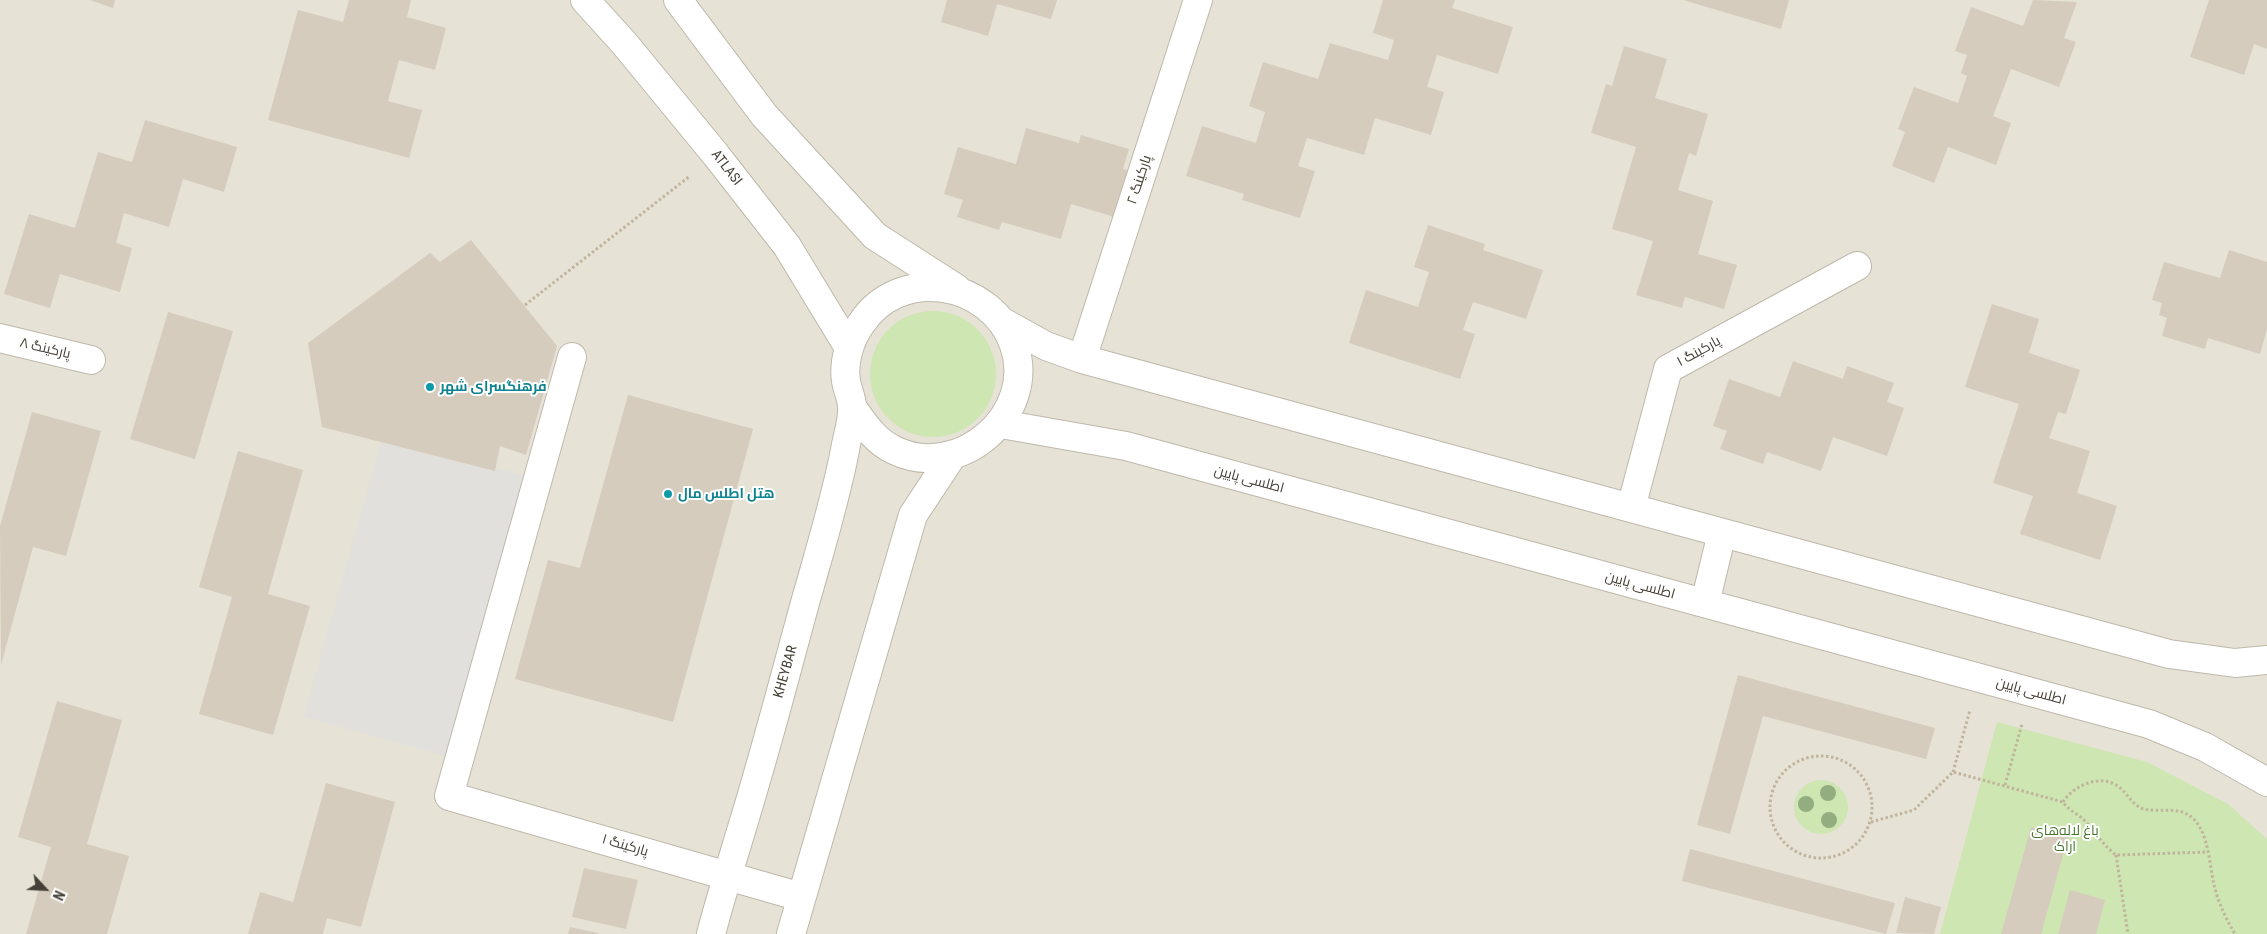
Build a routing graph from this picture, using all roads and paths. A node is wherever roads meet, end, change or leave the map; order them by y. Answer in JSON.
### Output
{"nodes":[{"id":1,"x":585,"y":0,"type":"edge"},
{"id":2,"x":678,"y":0,"type":"edge"},
{"id":3,"x":1198,"y":0,"type":"edge"},
{"id":4,"x":716,"y":155,"type":"junction"},
{"id":5,"x":1857,"y":266,"type":"dead end"},
{"id":6,"x":959,"y":290,"type":"junction"},
{"id":7,"x":525,"y":306,"type":"dead end"},
{"id":8,"x":1001,"y":321,"type":"junction"},
{"id":9,"x":0,"y":338,"type":"edge"},
{"id":10,"x":849,"y":348,"type":"junction"},
{"id":11,"x":572,"y":357,"type":"dead end"},
{"id":12,"x":91,"y":360,"type":"dead end"},
{"id":13,"x":1082,"y":360,"type":"junction"},
{"id":14,"x":852,"y":407,"type":"junction"},
{"id":15,"x":1001,"y":424,"type":"junction"},
{"id":16,"x":952,"y":456,"type":"junction"},
{"id":17,"x":1631,"y":508,"type":"junction"},
{"id":18,"x":1722,"y":533,"type":"junction"},
{"id":19,"x":1705,"y":603,"type":"junction"},
{"id":20,"x":2267,"y":660,"type":"edge"},
{"id":21,"x":1979,"y":678,"type":"junction"},
{"id":22,"x":2031,"y":692,"type":"junction"},
{"id":23,"x":1953,"y":772,"type":"junction"},
{"id":24,"x":2267,"y":782,"type":"edge"},
{"id":25,"x":2005,"y":785,"type":"junction"},
{"id":26,"x":2063,"y":802,"type":"junction"},
{"id":27,"x":1871,"y":822,"type":"junction"},
{"id":28,"x":2207,"y":852,"type":"junction"},
{"id":29,"x":2116,"y":855,"type":"junction"},
{"id":30,"x":726,"y":876,"type":"junction"},
{"id":31,"x":801,"y":897,"type":"junction"},
{"id":32,"x":710,"y":934,"type":"edge"},
{"id":33,"x":791,"y":934,"type":"edge"},
{"id":34,"x":2128,"y":934,"type":"edge"},
{"id":35,"x":2235,"y":934,"type":"edge"}],
"edges":[{"from":1,"to":4,"type":"street","name":"ATLASI"},
{"from":2,"to":6,"type":"street"},
{"from":3,"to":13,"type":"street","name":"پارکینگ ۲"},
{"from":4,"to":7,"type":"path"},
{"from":4,"to":10,"type":"street","name":"ATLASI"},
{"from":5,"to":17,"type":"street","name":"پارکینگ ۱"},
{"from":6,"to":8,"type":"street"},
{"from":6,"to":10,"type":"street"},
{"from":8,"to":13,"type":"street"},
{"from":8,"to":15,"type":"street"},
{"from":9,"to":12,"type":"street","name":"پارکینگ ۸"},
{"from":10,"to":14,"type":"street"},
{"from":11,"to":30,"type":"street","name":"پارکینگ ۱"},
{"from":13,"to":17,"type":"street"},
{"from":14,"to":16,"type":"street"},
{"from":14,"to":30,"type":"street","name":"KHEYBAR"},
{"from":15,"to":16,"type":"street"},
{"from":15,"to":19,"type":"street","name":"اطلسی پایین"},
{"from":16,"to":31,"type":"street"},
{"from":17,"to":18,"type":"street"},
{"from":18,"to":19,"type":"street"},
{"from":18,"to":20,"type":"street"},
{"from":19,"to":21,"type":"street","name":"اطلسی پایین"},
{"from":21,"to":22,"type":"street","name":"اطلسی پایین"},
{"from":21,"to":23,"type":"path"},
{"from":22,"to":24,"type":"street","name":"اطلسی پایین"},
{"from":22,"to":25,"type":"path"},
{"from":23,"to":25,"type":"path"},
{"from":23,"to":27,"type":"path"},
{"from":25,"to":26,"type":"path"},
{"from":26,"to":28,"type":"path"},
{"from":26,"to":29,"type":"path"},
{"from":27,"to":27,"type":"path"},
{"from":28,"to":29,"type":"path"},
{"from":28,"to":35,"type":"path"},
{"from":29,"to":34,"type":"path"},
{"from":30,"to":31,"type":"street","name":"پارکینگ ۱"},
{"from":30,"to":32,"type":"street","name":"KHEYBAR"},
{"from":31,"to":33,"type":"street"}]}
